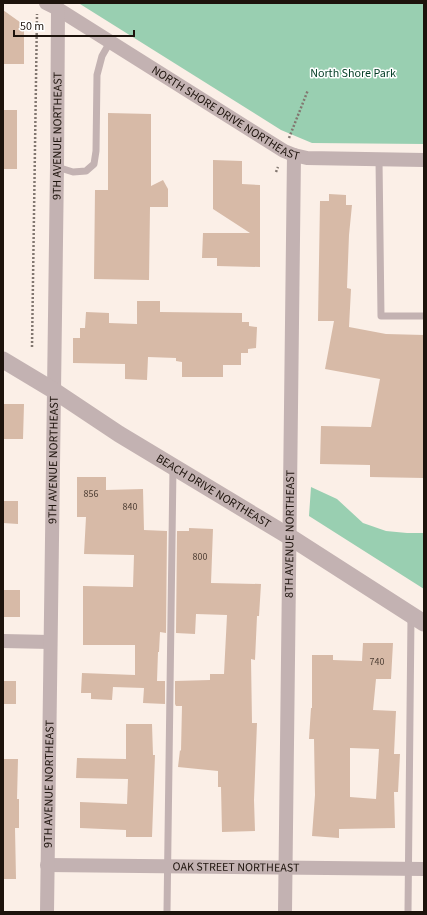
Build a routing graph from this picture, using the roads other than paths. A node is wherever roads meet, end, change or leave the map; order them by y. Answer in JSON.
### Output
{"nodes":[{"id":1,"x":48,"y":7,"type":"edge"},
{"id":2,"x":110,"y":42,"type":"junction"},
{"id":3,"x":289,"y":153,"type":"junction"},
{"id":4,"x":379,"y":160,"type":"junction"},
{"id":5,"x":424,"y":160,"type":"edge"},
{"id":6,"x":57,"y":166,"type":"junction"},
{"id":7,"x":424,"y":316,"type":"edge"},
{"id":8,"x":3,"y":360,"type":"edge"},
{"id":9,"x":53,"y":390,"type":"junction"},
{"id":10,"x":173,"y":467,"type":"junction"},
{"id":11,"x":290,"y":537,"type":"junction"},
{"id":12,"x":418,"y":619,"type":"edge"},
{"id":13,"x":3,"y":641,"type":"edge"},
{"id":14,"x":50,"y":642,"type":"junction"},
{"id":15,"x":47,"y":865,"type":"junction"},
{"id":16,"x":168,"y":866,"type":"junction"},
{"id":17,"x":286,"y":867,"type":"junction"},
{"id":18,"x":408,"y":869,"type":"junction"},
{"id":19,"x":424,"y":869,"type":"edge"},
{"id":20,"x":47,"y":912,"type":"edge"},
{"id":21,"x":168,"y":912,"type":"edge"},
{"id":22,"x":285,"y":912,"type":"edge"},
{"id":23,"x":408,"y":912,"type":"edge"}],
"edges":[{"from":1,"to":2,"type":"street","name":"NORTH SHORE DRIVE NORTHEAST"},
{"from":1,"to":6,"type":"street","name":"9TH AVENUE NORTHEAST"},
{"from":2,"to":3,"type":"street","name":"NORTH SHORE DRIVE NORTHEAST"},
{"from":2,"to":6,"type":"lane"},
{"from":3,"to":4,"type":"street","name":"NORTH SHORE DRIVE NORTHEAST"},
{"from":3,"to":11,"type":"street","name":"8TH AVENUE NORTHEAST"},
{"from":4,"to":5,"type":"street","name":"NORTH SHORE DRIVE NORTHEAST"},
{"from":4,"to":7,"type":"lane"},
{"from":6,"to":9,"type":"street","name":"9TH AVENUE NORTHEAST"},
{"from":8,"to":9,"type":"street","name":"BEACH DRIVE NORTHEAST"},
{"from":9,"to":10,"type":"street","name":"BEACH DRIVE NORTHEAST"},
{"from":9,"to":14,"type":"street","name":"9TH AVENUE NORTHEAST"},
{"from":10,"to":11,"type":"street","name":"BEACH DRIVE NORTHEAST"},
{"from":10,"to":16,"type":"lane"},
{"from":11,"to":12,"type":"street","name":"BEACH DRIVE NORTHEAST"},
{"from":11,"to":17,"type":"street","name":"8TH AVENUE NORTHEAST"},
{"from":12,"to":18,"type":"lane"},
{"from":13,"to":14,"type":"street"},
{"from":14,"to":15,"type":"street","name":"9TH AVENUE NORTHEAST"},
{"from":15,"to":16,"type":"street","name":"OAK STREET NORTHEAST"},
{"from":15,"to":20,"type":"street","name":"9TH AVENUE NORTHEAST"},
{"from":16,"to":17,"type":"street","name":"OAK STREET NORTHEAST"},
{"from":16,"to":21,"type":"lane"},
{"from":17,"to":18,"type":"street","name":"OAK STREET NORTHEAST"},
{"from":17,"to":22,"type":"street","name":"8TH AVENUE NORTHEAST"},
{"from":18,"to":19,"type":"street","name":"OAK STREET NORTHEAST"},
{"from":18,"to":23,"type":"lane"}]}
